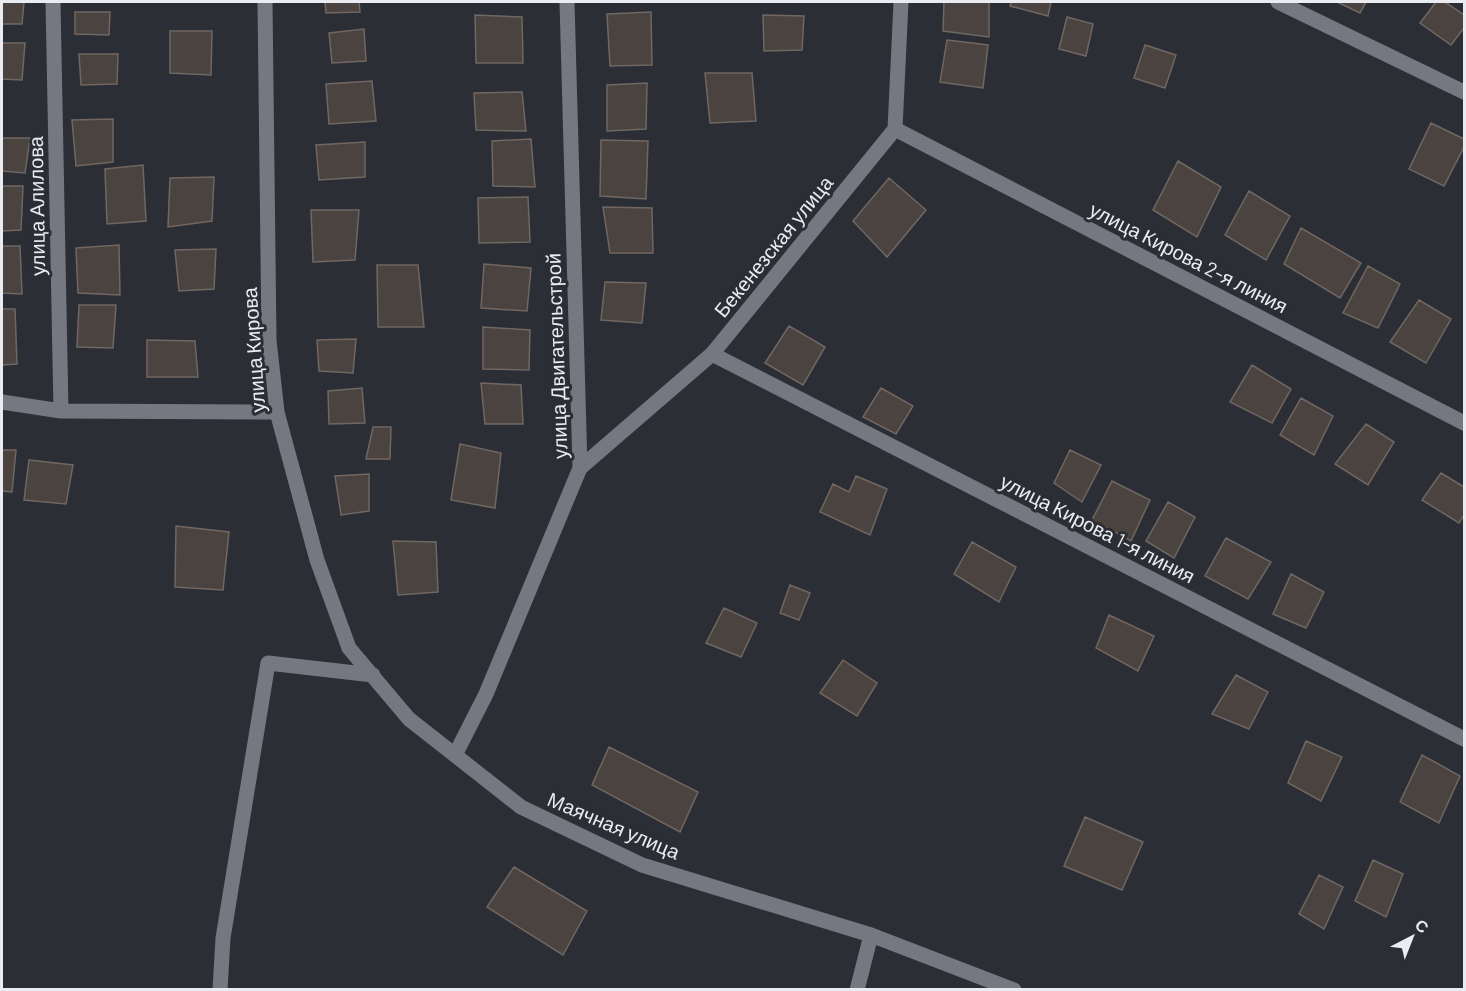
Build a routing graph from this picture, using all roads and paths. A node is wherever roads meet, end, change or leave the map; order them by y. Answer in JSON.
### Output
{"nodes":[{"id":1,"x":52,"y":2,"type":"edge"},
{"id":2,"x":265,"y":2,"type":"edge"},
{"id":3,"x":567,"y":2,"type":"edge"},
{"id":4,"x":901,"y":2,"type":"edge"},
{"id":5,"x":1278,"y":2,"type":"edge"},
{"id":6,"x":1464,"y":92,"type":"edge"},
{"id":7,"x":895,"y":129,"type":"junction"},
{"id":8,"x":712,"y":354,"type":"junction"},
{"id":9,"x":2,"y":402,"type":"edge"},
{"id":10,"x":61,"y":411,"type":"junction"},
{"id":11,"x":277,"y":412,"type":"junction"},
{"id":12,"x":1464,"y":423,"type":"edge"},
{"id":13,"x":580,"y":468,"type":"junction"},
{"id":14,"x":373,"y":675,"type":"junction"},
{"id":15,"x":1464,"y":739,"type":"edge"},
{"id":16,"x":455,"y":754,"type":"junction"},
{"id":17,"x":871,"y":935,"type":"junction"},
{"id":18,"x":219,"y":990,"type":"edge"},
{"id":19,"x":857,"y":990,"type":"edge"},
{"id":20,"x":1014,"y":990,"type":"edge"}],
"edges":[{"from":1,"to":10,"type":"street","name":"улица Алилова"},
{"from":2,"to":11,"type":"street","name":"улица Кирова"},
{"from":3,"to":13,"type":"street","name":"улица Двигательстрой"},
{"from":4,"to":7,"type":"street"},
{"from":5,"to":6,"type":"street"},
{"from":7,"to":8,"type":"street","name":"Бекенезская улица"},
{"from":7,"to":12,"type":"street","name":"улица Кирова 2-я линия"},
{"from":8,"to":13,"type":"street","name":"Бекенезская улица"},
{"from":8,"to":15,"type":"street","name":"улица Кирова 1-я линия"},
{"from":9,"to":10,"type":"street"},
{"from":10,"to":11,"type":"street"},
{"from":11,"to":14,"type":"street","name":"улица Кирова"},
{"from":13,"to":16,"type":"street","name":"улица Двигательстрой"},
{"from":14,"to":16,"type":"street","name":"Маячная улица"},
{"from":14,"to":18,"type":"street"},
{"from":16,"to":17,"type":"street","name":"Маячная улица"},
{"from":17,"to":19,"type":"street"},
{"from":17,"to":20,"type":"street","name":"Маячная улица"}]}
